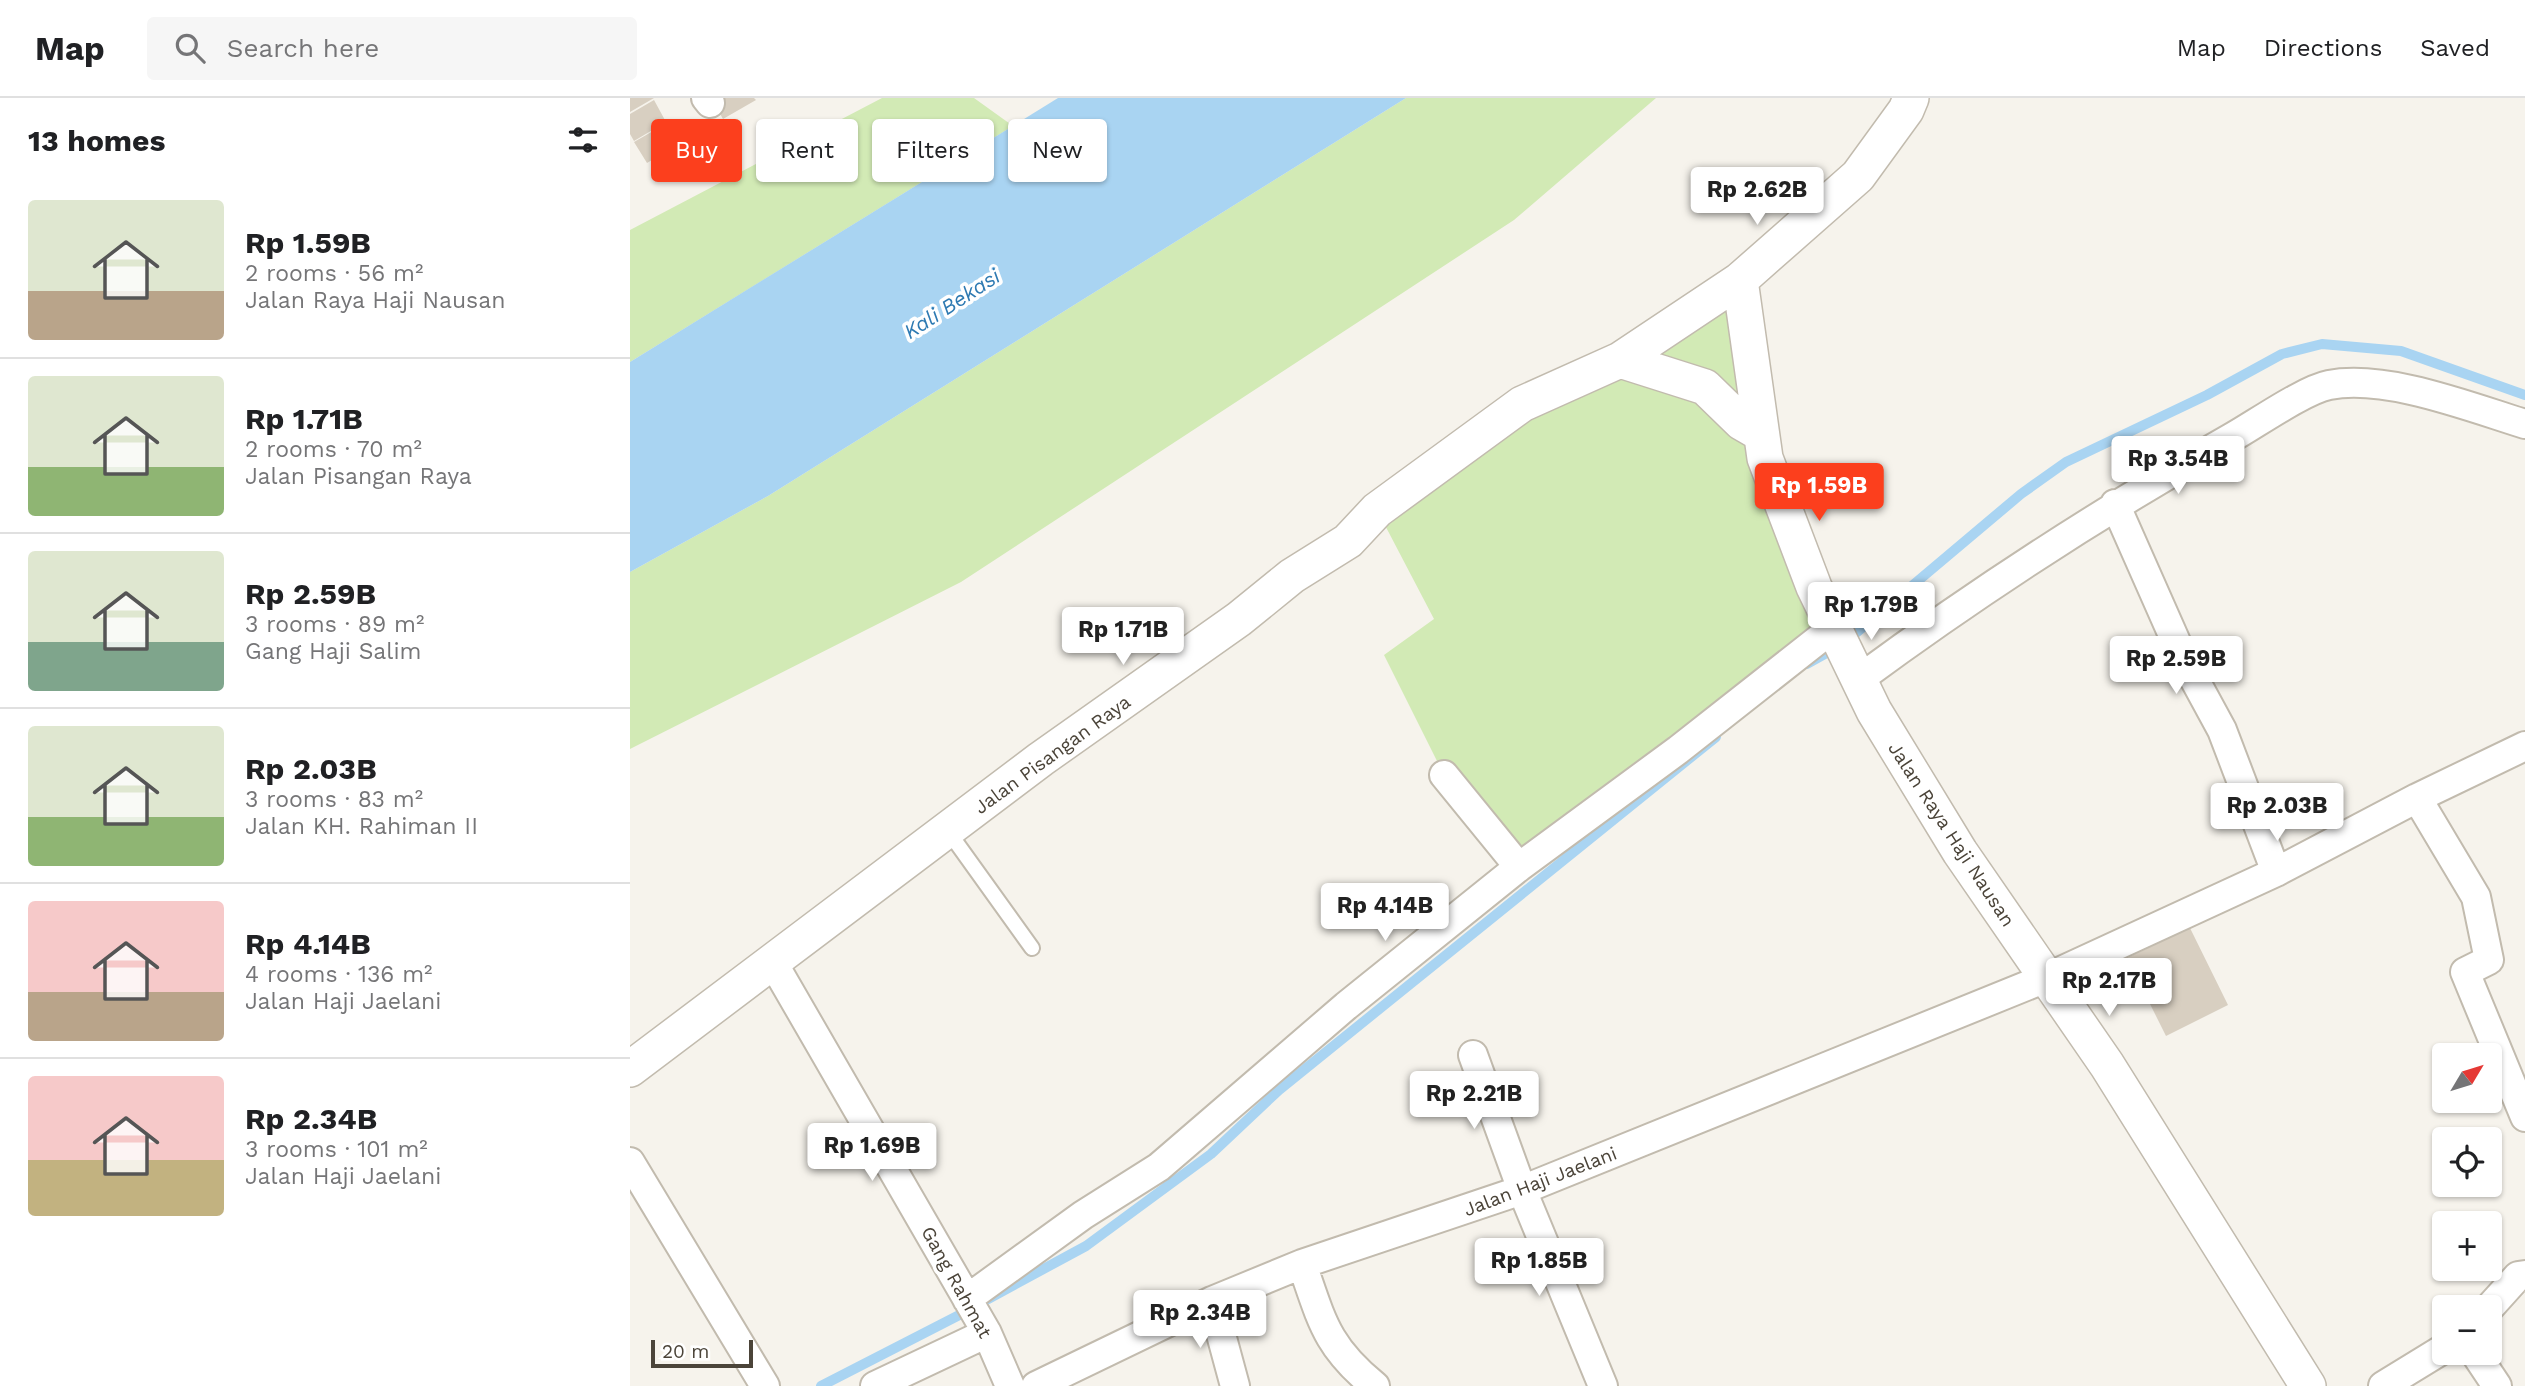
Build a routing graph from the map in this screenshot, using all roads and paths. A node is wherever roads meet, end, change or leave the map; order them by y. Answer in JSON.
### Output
{"nodes":[{"id":1,"x":1911,"y":98,"type":"edge"},
{"id":2,"x":1740,"y":280,"type":"junction"},
{"id":3,"x":1632,"y":363,"type":"junction"},
{"id":4,"x":2525,"y":424,"type":"edge"},
{"id":5,"x":1760,"y":433,"type":"junction"},
{"id":6,"x":2115,"y":504,"type":"junction"},
{"id":7,"x":1833,"y":628,"type":"junction"},
{"id":8,"x":1858,"y":680,"type":"junction"},
{"id":9,"x":2525,"y":746,"type":"edge"},
{"id":10,"x":1444,"y":775,"type":"dead end"},
{"id":11,"x":2417,"y":798,"type":"junction"},
{"id":12,"x":948,"y":831,"type":"junction"},
{"id":13,"x":1519,"y":867,"type":"junction"},
{"id":14,"x":2276,"y":872,"type":"junction"},
{"id":15,"x":1032,"y":948,"type":"dead end"},
{"id":16,"x":772,"y":961,"type":"junction"},
{"id":17,"x":2046,"y":978,"type":"junction"},
{"id":18,"x":1473,"y":1055,"type":"dead end"},
{"id":19,"x":630,"y":1069,"type":"edge"},
{"id":20,"x":2525,"y":1117,"type":"edge"},
{"id":21,"x":630,"y":1162,"type":"edge"},
{"id":22,"x":1522,"y":1190,"type":"junction"},
{"id":23,"x":1302,"y":1264,"type":"junction"},
{"id":24,"x":2525,"y":1275,"type":"edge"},
{"id":25,"x":2501,"y":1295,"type":"edge"},
{"id":26,"x":967,"y":1298,"type":"junction"},
{"id":27,"x":1212,"y":1301,"type":"junction"},
{"id":28,"x":987,"y":1333,"type":"junction"},
{"id":29,"x":2432,"y":1356,"type":"edge"},
{"id":30,"x":2483,"y":1365,"type":"edge"},
{"id":31,"x":764,"y":1384,"type":"edge"},
{"id":32,"x":875,"y":1386,"type":"edge"},
{"id":33,"x":1010,"y":1386,"type":"edge"},
{"id":34,"x":1036,"y":1386,"type":"edge"},
{"id":35,"x":1235,"y":1386,"type":"edge"},
{"id":36,"x":1375,"y":1386,"type":"edge"},
{"id":37,"x":1603,"y":1386,"type":"edge"},
{"id":38,"x":2308,"y":1386,"type":"edge"},
{"id":39,"x":2383,"y":1386,"type":"edge"},
{"id":40,"x":2497,"y":1386,"type":"edge"}],
"edges":[{"from":1,"to":2,"type":"street","name":"Jalan Pisangan Raya"},
{"from":2,"to":3,"type":"street","name":"Jalan Pisangan Raya"},
{"from":2,"to":5,"type":"street","name":"Jalan Raya Haji Nausan"},
{"from":3,"to":5,"type":"street"},
{"from":3,"to":12,"type":"street","name":"Jalan Pisangan Raya"},
{"from":4,"to":6,"type":"street"},
{"from":5,"to":7,"type":"street","name":"Jalan Raya Haji Nausan"},
{"from":6,"to":8,"type":"street"},
{"from":6,"to":14,"type":"street"},
{"from":7,"to":8,"type":"street","name":"Jalan Raya Haji Nausan"},
{"from":7,"to":13,"type":"street"},
{"from":8,"to":17,"type":"street","name":"Jalan Raya Haji Nausan"},
{"from":9,"to":11,"type":"street","name":"Jalan Haji Jaelani"},
{"from":10,"to":13,"type":"street"},
{"from":11,"to":14,"type":"street","name":"Jalan Haji Jaelani"},
{"from":11,"to":20,"type":"street"},
{"from":12,"to":15,"type":"lane"},
{"from":12,"to":16,"type":"street","name":"Jalan Pisangan Raya"},
{"from":13,"to":26,"type":"street"},
{"from":14,"to":17,"type":"street","name":"Jalan Haji Jaelani"},
{"from":16,"to":19,"type":"street","name":"Jalan Pisangan Raya"},
{"from":16,"to":26,"type":"street","name":"Gang Rahmat"},
{"from":17,"to":22,"type":"street","name":"Jalan Haji Jaelani"},
{"from":17,"to":38,"type":"street","name":"Jalan Raya Haji Nausan"},
{"from":18,"to":22,"type":"street"},
{"from":21,"to":31,"type":"street"},
{"from":22,"to":23,"type":"street","name":"Jalan Haji Jaelani"},
{"from":22,"to":37,"type":"street"},
{"from":23,"to":27,"type":"street","name":"Jalan Haji Jaelani"},
{"from":23,"to":36,"type":"street"},
{"from":24,"to":25,"type":"street"},
{"from":26,"to":28,"type":"street","name":"Gang Rahmat"},
{"from":27,"to":34,"type":"street","name":"Jalan Haji Jaelani"},
{"from":27,"to":35,"type":"street"},
{"from":28,"to":32,"type":"street"},
{"from":28,"to":33,"type":"street","name":"Gang Rahmat"},
{"from":29,"to":39,"type":"street"},
{"from":30,"to":40,"type":"street"}]}
